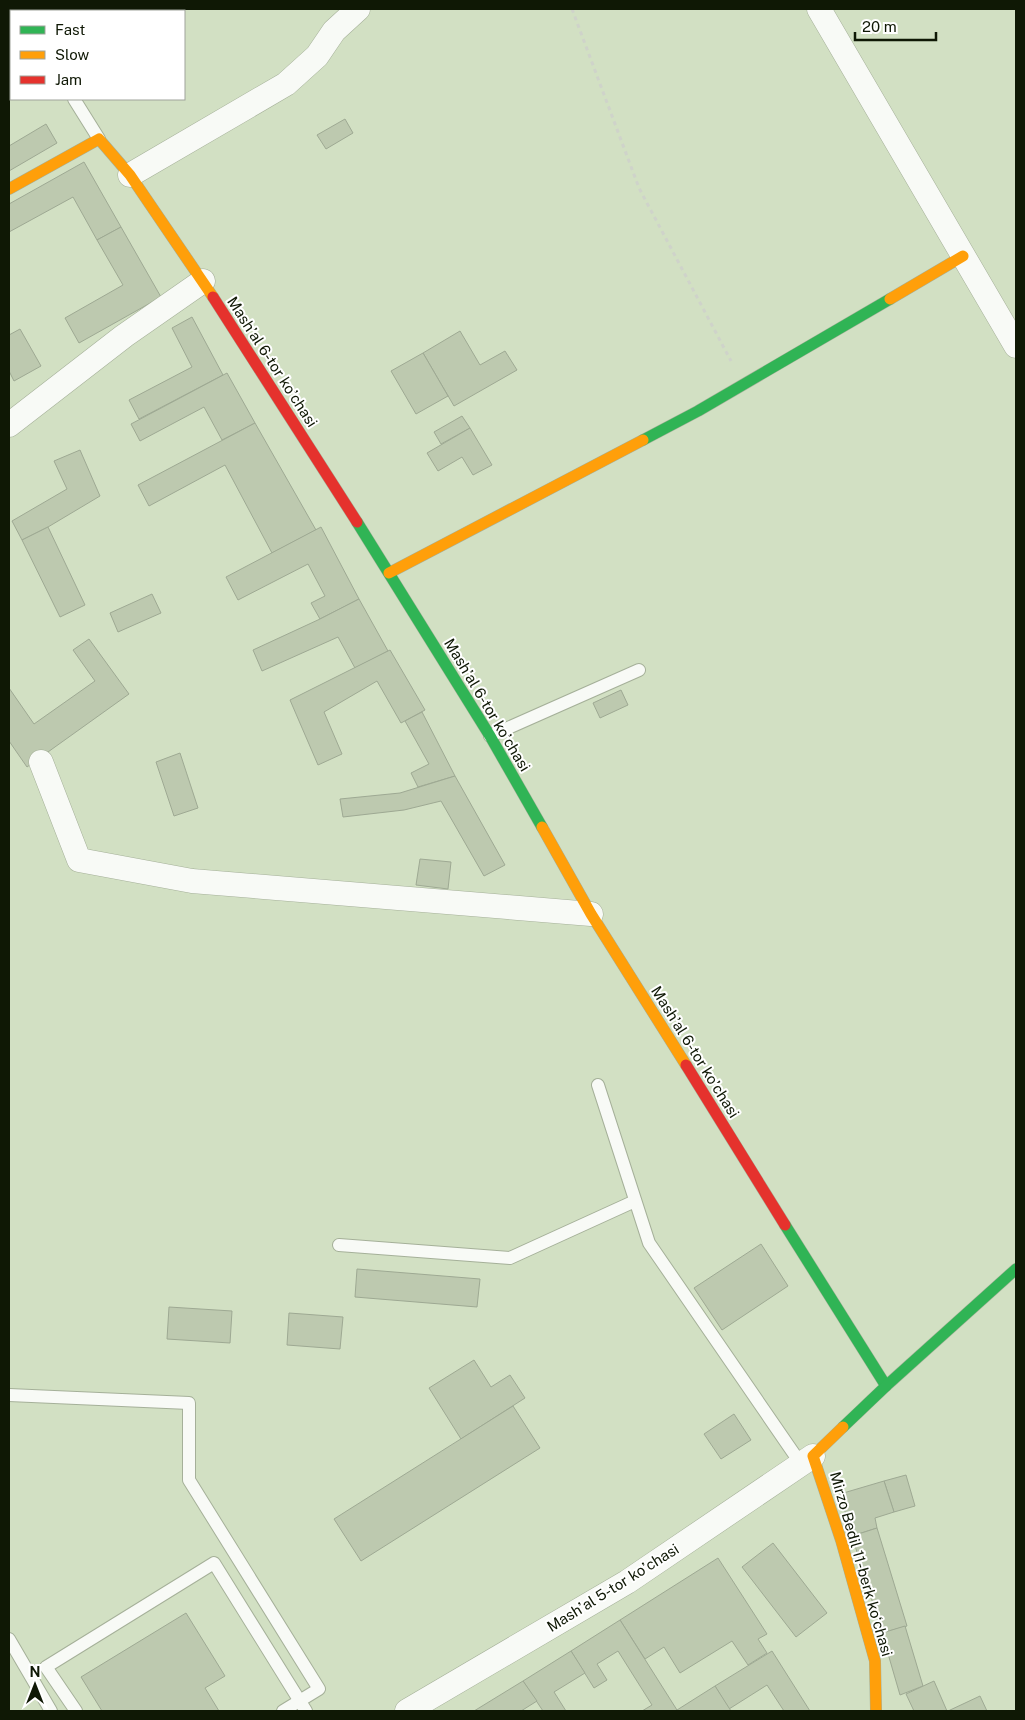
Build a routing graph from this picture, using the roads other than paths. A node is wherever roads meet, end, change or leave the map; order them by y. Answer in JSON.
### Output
{"nodes":[{"id":1,"x":358,"y":9,"type":"edge"},
{"id":2,"x":819,"y":9,"type":"edge"},
{"id":3,"x":75,"y":100,"type":"edge"},
{"id":4,"x":99,"y":139,"type":"junction"},
{"id":5,"x":130,"y":175,"type":"junction"},
{"id":6,"x":9,"y":189,"type":"edge"},
{"id":7,"x":963,"y":256,"type":"junction"},
{"id":8,"x":202,"y":281,"type":"junction"},
{"id":9,"x":1016,"y":346,"type":"edge"},
{"id":10,"x":9,"y":425,"type":"edge"},
{"id":11,"x":389,"y":573,"type":"junction"},
{"id":12,"x":639,"y":670,"type":"dead end"},
{"id":13,"x":490,"y":736,"type":"junction"},
{"id":14,"x":41,"y":762,"type":"dead end"},
{"id":15,"x":591,"y":914,"type":"junction"},
{"id":16,"x":598,"y":1085,"type":"dead end"},
{"id":17,"x":635,"y":1201,"type":"junction"},
{"id":18,"x":339,"y":1245,"type":"dead end"},
{"id":19,"x":1016,"y":1269,"type":"edge"},
{"id":20,"x":886,"y":1386,"type":"junction"},
{"id":21,"x":9,"y":1395,"type":"edge"},
{"id":22,"x":807,"y":1460,"type":"junction"},
{"id":23,"x":9,"y":1639,"type":"edge"},
{"id":24,"x":303,"y":1706,"type":"edge"},
{"id":25,"x":51,"y":1711,"type":"edge"},
{"id":26,"x":76,"y":1711,"type":"edge"},
{"id":27,"x":283,"y":1711,"type":"edge"},
{"id":28,"x":407,"y":1711,"type":"edge"},
{"id":29,"x":876,"y":1711,"type":"edge"}],
"edges":[{"from":1,"to":5,"type":"street"},
{"from":2,"to":7,"type":"street"},
{"from":3,"to":4,"type":"lane"},
{"from":4,"to":5,"type":"street","name":"Mashʼal 6-tor koʼchasi"},
{"from":4,"to":6,"type":"street"},
{"from":5,"to":8,"type":"street","name":"Mashʼal 6-tor koʼchasi"},
{"from":7,"to":9,"type":"street"},
{"from":7,"to":11,"type":"street"},
{"from":8,"to":10,"type":"street"},
{"from":8,"to":11,"type":"street","name":"Mashʼal 6-tor koʼchasi"},
{"from":11,"to":13,"type":"street","name":"Mashʼal 6-tor koʼchasi"},
{"from":12,"to":13,"type":"lane"},
{"from":13,"to":15,"type":"street","name":"Mashʼal 6-tor koʼchasi"},
{"from":14,"to":15,"type":"street"},
{"from":15,"to":20,"type":"street","name":"Mashʼal 6-tor koʼchasi"},
{"from":16,"to":17,"type":"lane"},
{"from":17,"to":18,"type":"lane"},
{"from":17,"to":22,"type":"lane"},
{"from":19,"to":20,"type":"street"},
{"from":20,"to":22,"type":"street"},
{"from":21,"to":24,"type":"lane"},
{"from":22,"to":28,"type":"street","name":"Mashʼal 5-tor koʼchasi"},
{"from":22,"to":29,"type":"street","name":"Mirzo Bedil 11-berk koʻchasi"},
{"from":23,"to":25,"type":"lane"},
{"from":24,"to":26,"type":"lane"},
{"from":24,"to":27,"type":"lane"}]}
